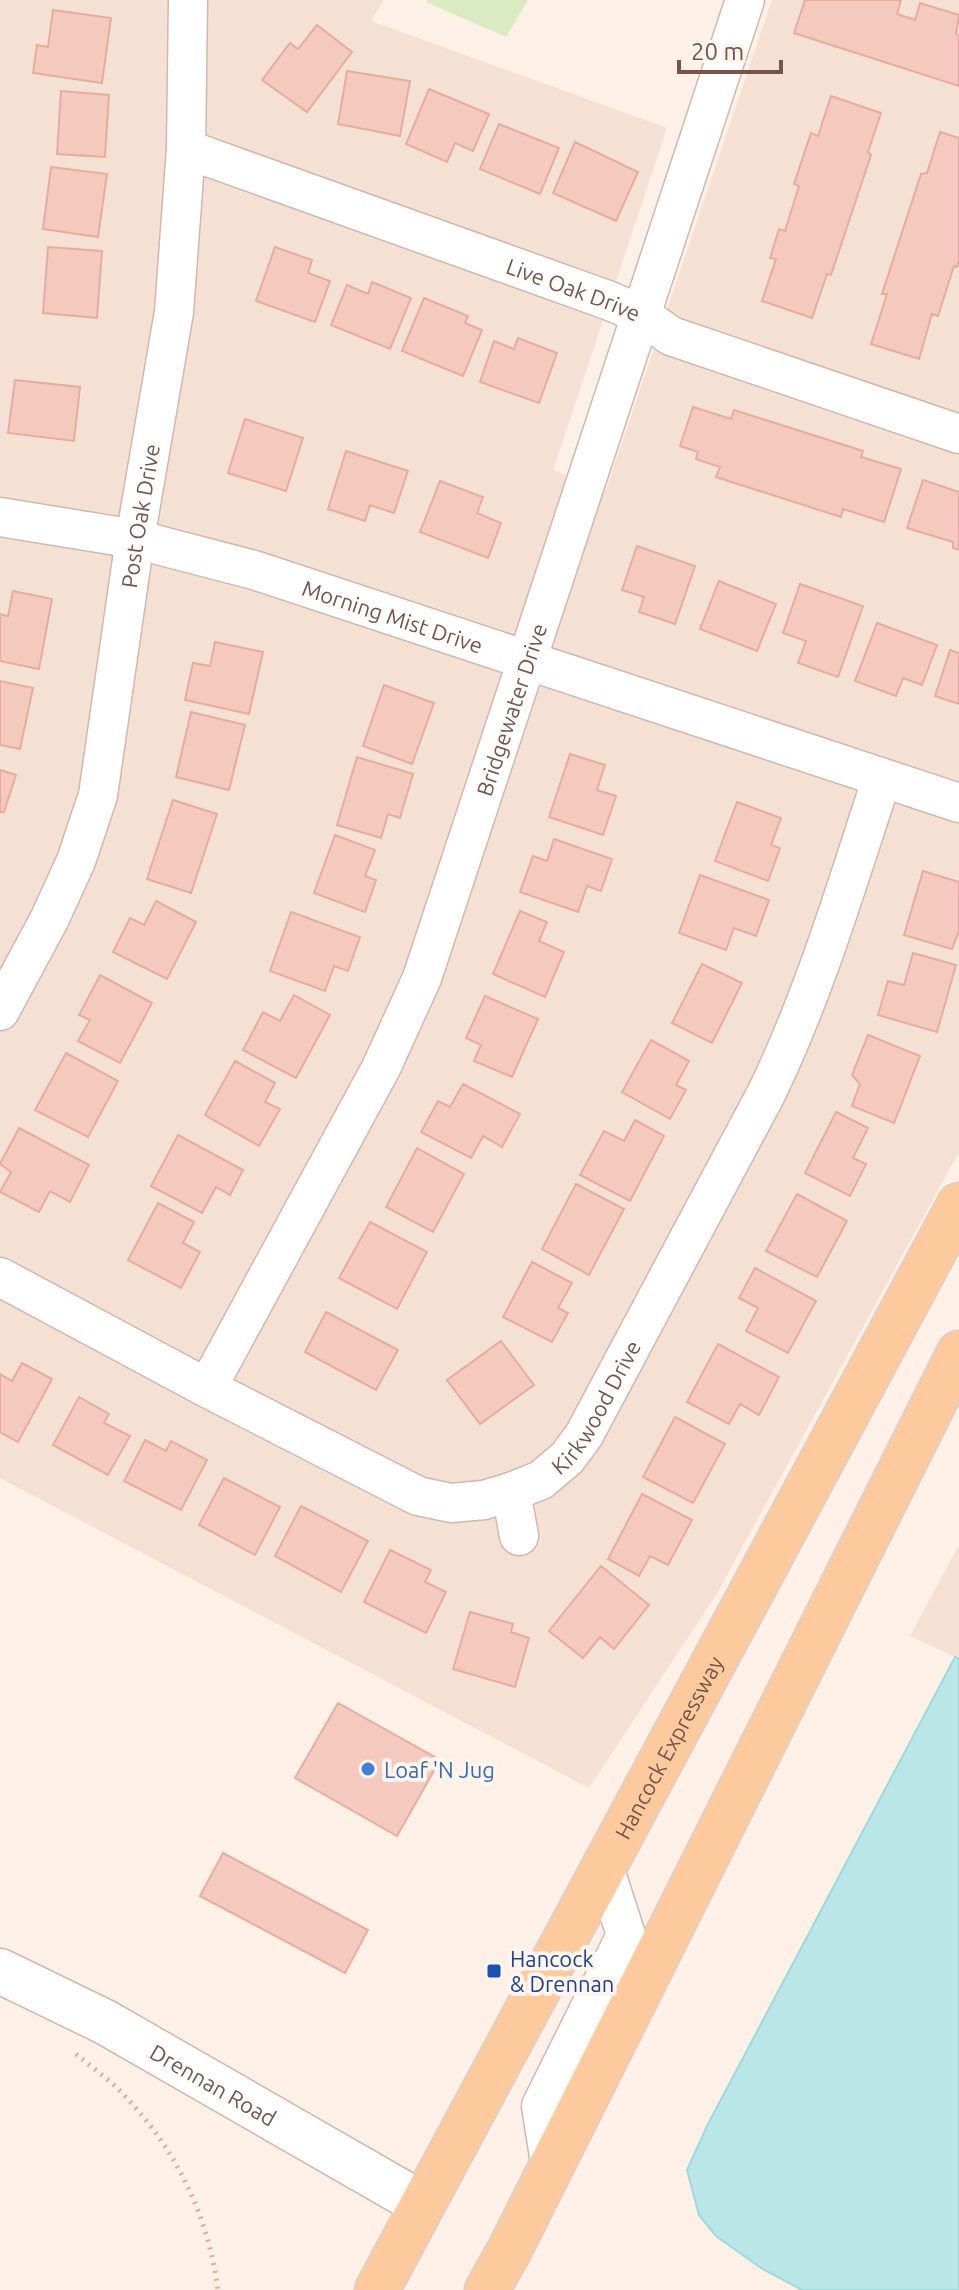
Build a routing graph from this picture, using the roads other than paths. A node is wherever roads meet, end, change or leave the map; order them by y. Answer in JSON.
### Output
{"nodes":[{"id":1,"x":188,"y":0,"type":"edge"},
{"id":2,"x":745,"y":0,"type":"edge"},
{"id":3,"x":186,"y":149,"type":"junction"},
{"id":4,"x":640,"y":314,"type":"junction"},
{"id":5,"x":957,"y":427,"type":"edge"},
{"id":6,"x":0,"y":517,"type":"edge"},
{"id":7,"x":135,"y":539,"type":"junction"},
{"id":8,"x":526,"y":659,"type":"junction"},
{"id":9,"x":882,"y":778,"type":"junction"},
{"id":10,"x":959,"y":803,"type":"edge"},
{"id":11,"x":0,"y":1011,"type":"edge"},
{"id":12,"x":959,"y":1205,"type":"edge"},
{"id":13,"x":0,"y":1277,"type":"edge"},
{"id":14,"x":959,"y":1353,"type":"edge"},
{"id":15,"x":207,"y":1388,"type":"junction"},
{"id":16,"x":511,"y":1492,"type":"junction"},
{"id":17,"x":519,"y":1536,"type":"dead end"},
{"id":18,"x":604,"y":1867,"type":"junction"},
{"id":19,"x":0,"y":1971,"type":"edge"},
{"id":20,"x":551,"y":2169,"type":"junction"},
{"id":21,"x":422,"y":2204,"type":"junction"},
{"id":22,"x":377,"y":2290,"type":"edge"},
{"id":23,"x":487,"y":2290,"type":"edge"}],
"edges":[{"from":1,"to":3,"type":"street","name":"Post Oak Drive"},
{"from":2,"to":4,"type":"street","name":"Bridgewater Drive"},
{"from":3,"to":4,"type":"street","name":"Live Oak Drive"},
{"from":3,"to":7,"type":"street","name":"Post Oak Drive"},
{"from":4,"to":5,"type":"street","name":"Live Oak Drive"},
{"from":4,"to":8,"type":"street","name":"Bridgewater Drive"},
{"from":6,"to":7,"type":"street","name":"Morning Mist Drive"},
{"from":7,"to":8,"type":"street","name":"Morning Mist Drive"},
{"from":7,"to":11,"type":"street","name":"Post Oak Drive"},
{"from":8,"to":9,"type":"street","name":"Morning Mist Drive"},
{"from":8,"to":15,"type":"street","name":"Bridgewater Drive"},
{"from":9,"to":10,"type":"street","name":"Morning Mist Drive"},
{"from":9,"to":16,"type":"street","name":"Kirkwood Drive"},
{"from":12,"to":18,"type":"main road","name":"Hancock Expressway"},
{"from":13,"to":15,"type":"street","name":"Kirkwood Drive"},
{"from":14,"to":20,"type":"main road"},
{"from":15,"to":16,"type":"street","name":"Kirkwood Drive"},
{"from":16,"to":17,"type":"street"},
{"from":18,"to":20,"type":"street"},
{"from":18,"to":21,"type":"main road","name":"Hancock Expressway"},
{"from":19,"to":21,"type":"street","name":"Drennan Road"},
{"from":20,"to":23,"type":"main road"},
{"from":21,"to":22,"type":"main road","name":"Hancock Expressway"}]}
